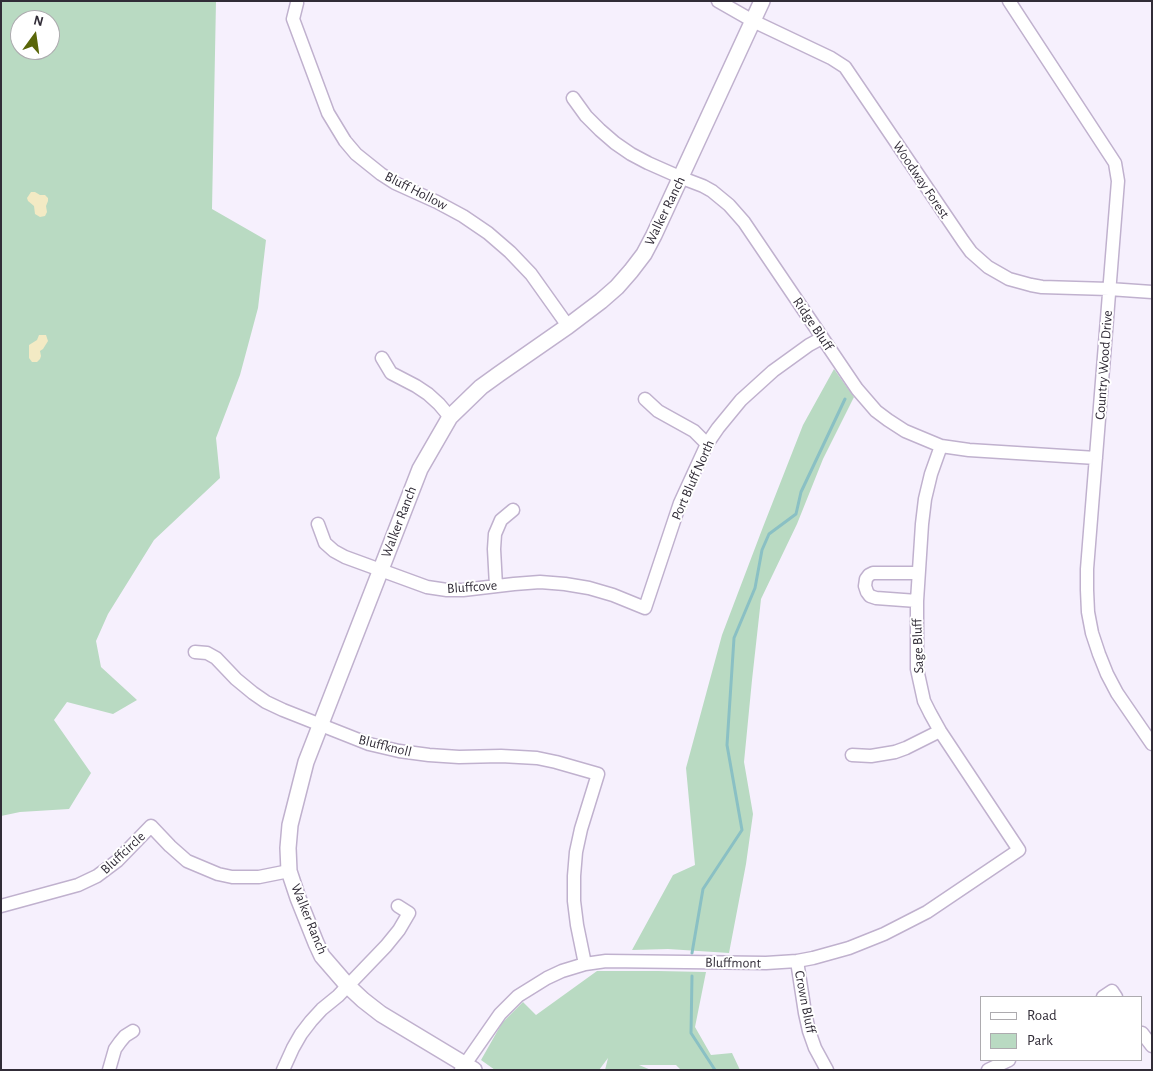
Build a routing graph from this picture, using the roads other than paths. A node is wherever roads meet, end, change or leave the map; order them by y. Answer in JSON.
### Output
{"nodes":[{"id":1,"x":718,"y":1,"type":"edge"},
{"id":2,"x":762,"y":1,"type":"edge"},
{"id":3,"x":1009,"y":1,"type":"edge"},
{"id":4,"x":297,"y":3,"type":"dead end"},
{"id":5,"x":753,"y":20,"type":"junction"},
{"id":6,"x":573,"y":98,"type":"dead end"},
{"id":7,"x":682,"y":178,"type":"junction"},
{"id":8,"x":1109,"y":289,"type":"junction"},
{"id":9,"x":1152,"y":292,"type":"edge"},
{"id":10,"x":568,"y":326,"type":"junction"},
{"id":11,"x":822,"y":338,"type":"junction"},
{"id":12,"x":382,"y":358,"type":"dead end"},
{"id":13,"x":646,"y":398,"type":"dead end"},
{"id":14,"x":450,"y":417,"type":"junction"},
{"id":15,"x":707,"y":444,"type":"junction"},
{"id":16,"x":941,"y":446,"type":"junction"},
{"id":17,"x":1096,"y":458,"type":"junction"},
{"id":18,"x":513,"y":510,"type":"dead end"},
{"id":19,"x":318,"y":524,"type":"dead end"},
{"id":20,"x":380,"y":570,"type":"junction"},
{"id":21,"x":918,"y":573,"type":"junction"},
{"id":22,"x":496,"y":586,"type":"junction"},
{"id":23,"x":917,"y":601,"type":"junction"},
{"id":24,"x":645,"y":608,"type":"joint"},
{"id":25,"x":195,"y":652,"type":"dead end"},
{"id":26,"x":320,"y":725,"type":"junction"},
{"id":27,"x":940,"y":731,"type":"junction"},
{"id":28,"x":1152,"y":744,"type":"edge"},
{"id":29,"x":852,"y":756,"type":"dead end"},
{"id":30,"x":1019,"y":850,"type":"joint"},
{"id":31,"x":290,"y":870,"type":"junction"},
{"id":32,"x":1,"y":906,"type":"edge"},
{"id":33,"x":398,"y":906,"type":"dead end"},
{"id":34,"x":797,"y":961,"type":"junction"},
{"id":35,"x":585,"y":964,"type":"junction"},
{"id":36,"x":348,"y":986,"type":"junction"},
{"id":37,"x":133,"y":1031,"type":"dead end"},
{"id":38,"x":1143,"y":1034,"type":"edge"},
{"id":39,"x":1152,"y":1046,"type":"edge"},
{"id":40,"x":1007,"y":1061,"type":"edge"},
{"id":41,"x":467,"y":1068,"type":"edge"},
{"id":42,"x":109,"y":1070,"type":"edge"},
{"id":43,"x":284,"y":1070,"type":"edge"},
{"id":44,"x":827,"y":1070,"type":"edge"},
{"id":45,"x":988,"y":1070,"type":"edge"}],
"edges":[{"from":1,"to":5,"type":"street","name":"Woodway Forest"},
{"from":2,"to":5,"type":"street","name":"Walker Ranch"},
{"from":3,"to":8,"type":"street","name":"Country Wood Drive"},
{"from":4,"to":10,"type":"street","name":"Bluff Hollow"},
{"from":5,"to":7,"type":"street","name":"Walker Ranch"},
{"from":5,"to":8,"type":"street","name":"Woodway Forest"},
{"from":6,"to":7,"type":"street","name":"Ridge Bluff"},
{"from":7,"to":10,"type":"street","name":"Walker Ranch"},
{"from":7,"to":11,"type":"street","name":"Ridge Bluff"},
{"from":8,"to":9,"type":"street","name":"Woodway Forest"},
{"from":8,"to":17,"type":"street","name":"Country Wood Drive"},
{"from":10,"to":14,"type":"street","name":"Walker Ranch"},
{"from":11,"to":15,"type":"street","name":"Port Bluff North"},
{"from":11,"to":16,"type":"street","name":"Ridge Bluff"},
{"from":12,"to":14,"type":"street"},
{"from":13,"to":15,"type":"street"},
{"from":14,"to":20,"type":"street","name":"Walker Ranch"},
{"from":15,"to":24,"type":"street","name":"Port Bluff North"},
{"from":16,"to":17,"type":"street","name":"Ridge Bluff"},
{"from":16,"to":21,"type":"street","name":"Sage Bluff"},
{"from":17,"to":28,"type":"street","name":"Country Wood Drive"},
{"from":18,"to":22,"type":"street"},
{"from":19,"to":20,"type":"street","name":"Bluffcove"},
{"from":20,"to":22,"type":"street","name":"Bluffcove"},
{"from":20,"to":26,"type":"street","name":"Walker Ranch"},
{"from":21,"to":23,"type":"street","name":"Sage Bluff"},
{"from":21,"to":23,"type":"street"},
{"from":22,"to":24,"type":"street","name":"Bluffcove"},
{"from":23,"to":27,"type":"street","name":"Sage Bluff"},
{"from":25,"to":26,"type":"street","name":"Bluffknoll"},
{"from":26,"to":31,"type":"street","name":"Walker Ranch"},
{"from":26,"to":35,"type":"street","name":"Bluffknoll"},
{"from":27,"to":29,"type":"street"},
{"from":27,"to":30,"type":"street","name":"Sage Bluff"},
{"from":30,"to":34,"type":"street","name":"Bluffmont"},
{"from":31,"to":32,"type":"street","name":"Bluffcircle"},
{"from":31,"to":36,"type":"street","name":"Walker Ranch"},
{"from":33,"to":36,"type":"street"},
{"from":34,"to":35,"type":"street","name":"Bluffmont"},
{"from":34,"to":44,"type":"street","name":"Crown Bluff"},
{"from":35,"to":41,"type":"street","name":"Bluffmont"},
{"from":36,"to":41,"type":"street","name":"Walker Ranch"},
{"from":36,"to":43,"type":"street"},
{"from":37,"to":42,"type":"street"},
{"from":38,"to":39,"type":"street"},
{"from":40,"to":45,"type":"street"}]}
